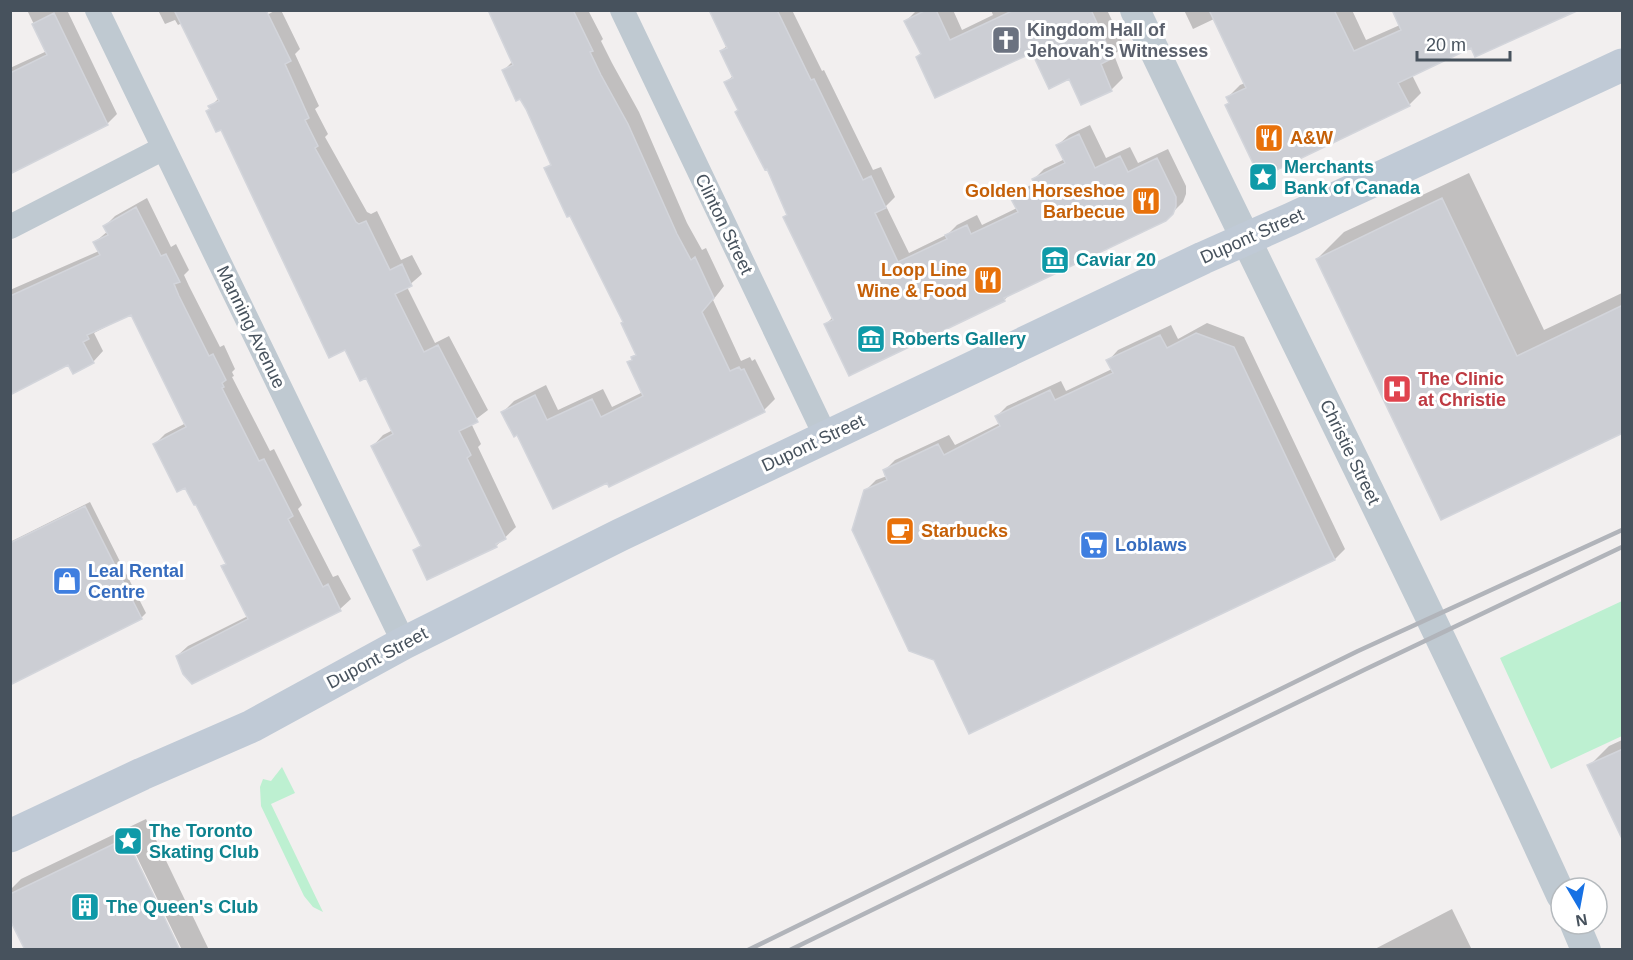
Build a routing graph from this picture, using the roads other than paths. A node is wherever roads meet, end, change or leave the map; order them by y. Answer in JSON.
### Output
{"nodes":[{"id":1,"x":97,"y":10,"type":"edge"},
{"id":2,"x":622,"y":10,"type":"edge"},
{"id":3,"x":1135,"y":10,"type":"edge"},
{"id":4,"x":1623,"y":65,"type":"edge"},
{"id":5,"x":164,"y":148,"type":"junction"},
{"id":6,"x":10,"y":227,"type":"edge"},
{"id":7,"x":1245,"y":239,"type":"junction"},
{"id":8,"x":826,"y":437,"type":"junction"},
{"id":9,"x":404,"y":643,"type":"junction"},
{"id":10,"x":10,"y":836,"type":"edge"},
{"id":11,"x":1552,"y":876,"type":"edge"},
{"id":12,"x":1580,"y":936,"type":"edge"},
{"id":13,"x":1586,"y":950,"type":"edge"}],
"edges":[{"from":1,"to":5,"type":"street","name":"Manning Avenue"},
{"from":2,"to":8,"type":"street","name":"Clinton Street"},
{"from":3,"to":7,"type":"street","name":"Christie Street"},
{"from":4,"to":7,"type":"main road","name":"Dupont Street"},
{"from":5,"to":6,"type":"street"},
{"from":5,"to":9,"type":"street","name":"Manning Avenue"},
{"from":7,"to":8,"type":"main road","name":"Dupont Street"},
{"from":7,"to":11,"type":"street","name":"Christie Street"},
{"from":8,"to":9,"type":"main road","name":"Dupont Street"},
{"from":9,"to":10,"type":"main road","name":"Dupont Street"},
{"from":12,"to":13,"type":"street"}]}
